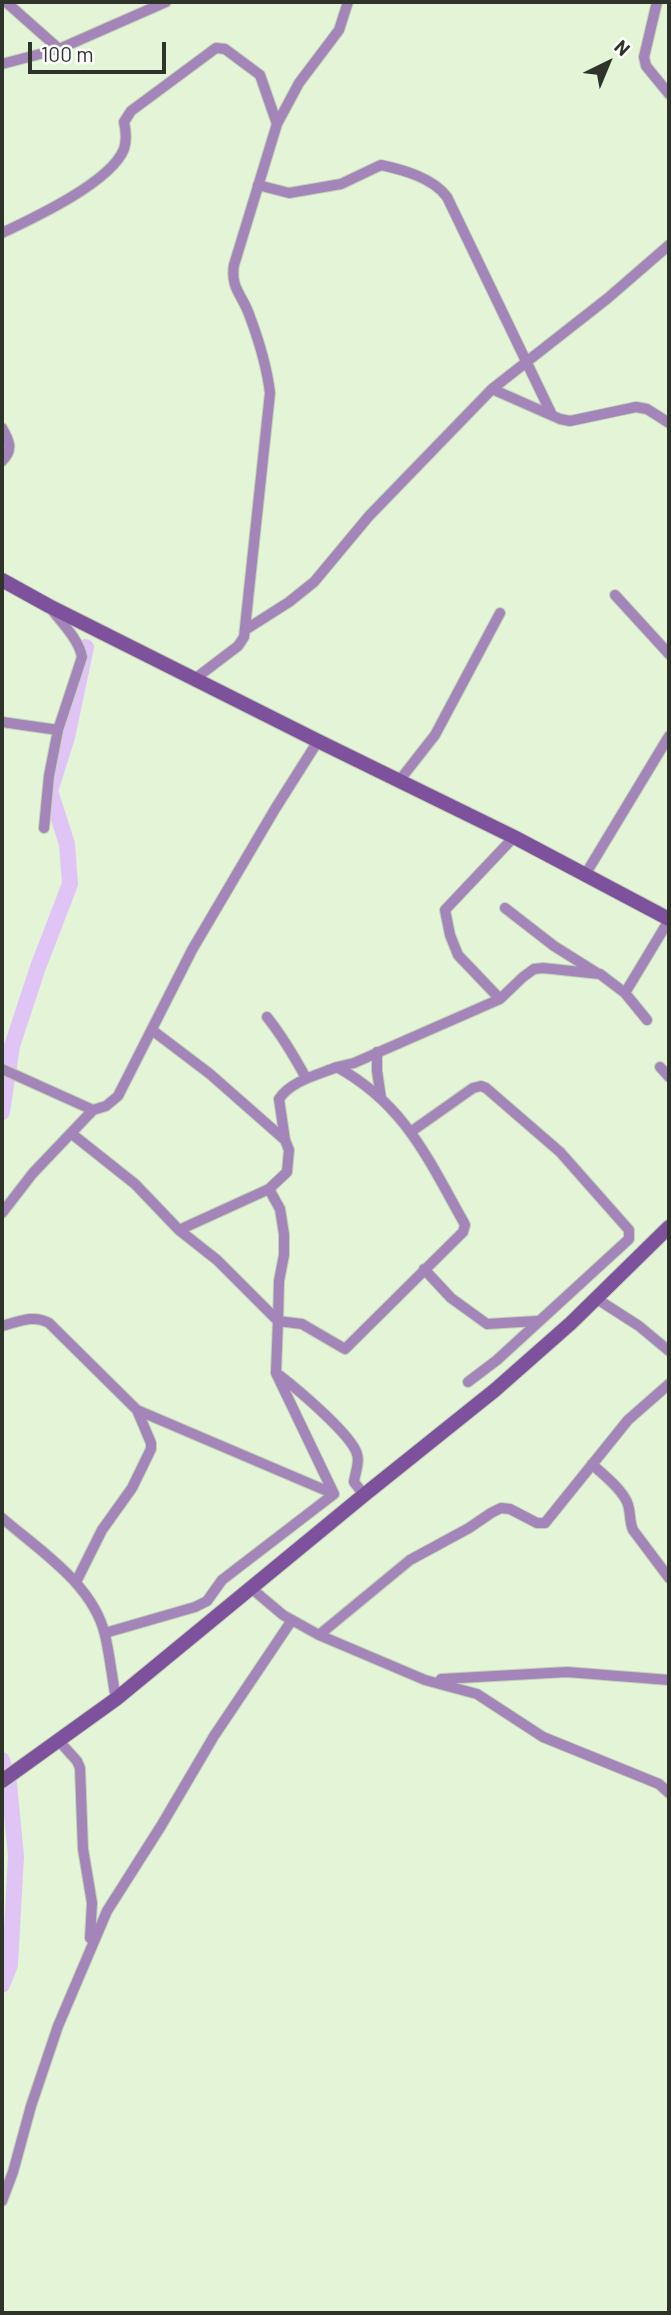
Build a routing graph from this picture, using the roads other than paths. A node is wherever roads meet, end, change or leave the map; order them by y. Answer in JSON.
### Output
{"nodes":[{"id":1,"x":6,"y":2,"type":"edge"},
{"id":2,"x":166,"y":2,"type":"edge"},
{"id":3,"x":348,"y":2,"type":"edge"},
{"id":4,"x":657,"y":2,"type":"edge"},
{"id":5,"x":59,"y":49,"type":"junction"},
{"id":6,"x":2,"y":64,"type":"edge"},
{"id":7,"x":669,"y":94,"type":"edge"},
{"id":8,"x":277,"y":124,"type":"junction"},
{"id":9,"x":258,"y":185,"type":"junction"},
{"id":10,"x":2,"y":233,"type":"edge"},
{"id":11,"x":668,"y":248,"type":"edge"},
{"id":12,"x":526,"y":361,"type":"junction"},
{"id":13,"x":492,"y":388,"type":"junction"},
{"id":14,"x":552,"y":415,"type":"junction"},
{"id":15,"x":669,"y":423,"type":"edge"},
{"id":16,"x":2,"y":428,"type":"edge"},
{"id":17,"x":2,"y":461,"type":"edge"},
{"id":18,"x":2,"y":580,"type":"edge"},
{"id":19,"x":615,"y":594,"type":"dead end"},
{"id":20,"x":49,"y":606,"type":"junction"},
{"id":21,"x":500,"y":614,"type":"dead end"},
{"id":22,"x":245,"y":630,"type":"junction"},
{"id":23,"x":669,"y":654,"type":"edge"},
{"id":24,"x":197,"y":678,"type":"junction"},
{"id":25,"x":2,"y":722,"type":"edge"},
{"id":26,"x":58,"y":730,"type":"junction"},
{"id":27,"x":318,"y":741,"type":"junction"},
{"id":28,"x":668,"y":742,"type":"edge"},
{"id":29,"x":399,"y":781,"type":"junction"},
{"id":30,"x":44,"y":828,"type":"dead end"},
{"id":31,"x":514,"y":837,"type":"junction"},
{"id":32,"x":585,"y":874,"type":"junction"},
{"id":33,"x":505,"y":908,"type":"dead end"},
{"id":34,"x":669,"y":920,"type":"edge"},
{"id":35,"x":600,"y":974,"type":"junction"},
{"id":36,"x":625,"y":993,"type":"junction"},
{"id":37,"x":500,"y":999,"type":"junction"},
{"id":38,"x":267,"y":1017,"type":"dead end"},
{"id":39,"x":647,"y":1020,"type":"dead end"},
{"id":40,"x":152,"y":1030,"type":"junction"},
{"id":41,"x":377,"y":1052,"type":"junction"},
{"id":42,"x":337,"y":1067,"type":"junction"},
{"id":43,"x":660,"y":1067,"type":"dead end"},
{"id":44,"x":4,"y":1071,"type":"edge"},
{"id":45,"x":669,"y":1077,"type":"edge"},
{"id":46,"x":306,"y":1078,"type":"junction"},
{"id":47,"x":381,"y":1098,"type":"junction"},
{"id":48,"x":93,"y":1110,"type":"junction"},
{"id":49,"x":412,"y":1131,"type":"junction"},
{"id":50,"x":72,"y":1134,"type":"junction"},
{"id":51,"x":285,"y":1140,"type":"junction"},
{"id":52,"x":269,"y":1189,"type":"junction"},
{"id":53,"x":2,"y":1213,"type":"edge"},
{"id":54,"x":669,"y":1227,"type":"edge"},
{"id":55,"x":178,"y":1230,"type":"junction"},
{"id":56,"x":424,"y":1269,"type":"junction"},
{"id":57,"x":575,"y":1288,"type":"junction"},
{"id":58,"x":594,"y":1302,"type":"junction"},
{"id":59,"x":278,"y":1321,"type":"junction"},
{"id":60,"x":539,"y":1321,"type":"junction"},
{"id":61,"x":2,"y":1326,"type":"edge"},
{"id":62,"x":669,"y":1351,"type":"edge"},
{"id":63,"x":276,"y":1373,"type":"junction"},
{"id":64,"x":468,"y":1382,"type":"dead end"},
{"id":65,"x":669,"y":1384,"type":"edge"},
{"id":66,"x":137,"y":1410,"type":"junction"},
{"id":67,"x":592,"y":1464,"type":"junction"},
{"id":68,"x":334,"y":1494,"type":"junction"},
{"id":69,"x":364,"y":1495,"type":"junction"},
{"id":70,"x":2,"y":1518,"type":"edge"},
{"id":71,"x":669,"y":1578,"type":"edge"},
{"id":72,"x":76,"y":1582,"type":"junction"},
{"id":73,"x":251,"y":1588,"type":"junction"},
{"id":74,"x":292,"y":1620,"type":"junction"},
{"id":75,"x":105,"y":1633,"type":"junction"},
{"id":76,"x":319,"y":1635,"type":"junction"},
{"id":77,"x":425,"y":1680,"type":"junction"},
{"id":78,"x":669,"y":1680,"type":"edge"},
{"id":79,"x":116,"y":1699,"type":"junction"},
{"id":80,"x":58,"y":1740,"type":"junction"},
{"id":81,"x":2,"y":1781,"type":"edge"},
{"id":82,"x":666,"y":1788,"type":"edge"},
{"id":83,"x":85,"y":1965,"type":"junction"},
{"id":84,"x":2,"y":2201,"type":"edge"}],
"edges":[{"from":1,"to":5,"type":"street"},
{"from":2,"to":5,"type":"street"},
{"from":3,"to":8,"type":"street"},
{"from":4,"to":7,"type":"street"},
{"from":5,"to":6,"type":"street"},
{"from":8,"to":9,"type":"street"},
{"from":8,"to":10,"type":"street"},
{"from":9,"to":12,"type":"street"},
{"from":9,"to":22,"type":"street"},
{"from":11,"to":12,"type":"street"},
{"from":12,"to":13,"type":"street"},
{"from":12,"to":14,"type":"street"},
{"from":13,"to":14,"type":"street"},
{"from":13,"to":22,"type":"street"},
{"from":14,"to":15,"type":"street"},
{"from":16,"to":17,"type":"street"},
{"from":18,"to":20,"type":"street"},
{"from":19,"to":23,"type":"street"},
{"from":20,"to":24,"type":"street"},
{"from":20,"to":26,"type":"street"},
{"from":21,"to":29,"type":"street"},
{"from":22,"to":24,"type":"street"},
{"from":24,"to":27,"type":"street"},
{"from":25,"to":26,"type":"street"},
{"from":26,"to":30,"type":"street"},
{"from":27,"to":29,"type":"street"},
{"from":27,"to":40,"type":"street"},
{"from":28,"to":32,"type":"street"},
{"from":29,"to":31,"type":"street"},
{"from":31,"to":32,"type":"street"},
{"from":31,"to":37,"type":"street"},
{"from":32,"to":34,"type":"street"},
{"from":33,"to":35,"type":"street"},
{"from":34,"to":36,"type":"street"},
{"from":35,"to":36,"type":"street"},
{"from":35,"to":37,"type":"street"},
{"from":36,"to":39,"type":"street"},
{"from":37,"to":41,"type":"street"},
{"from":38,"to":46,"type":"street"},
{"from":40,"to":48,"type":"street"},
{"from":40,"to":51,"type":"street"},
{"from":41,"to":42,"type":"street"},
{"from":41,"to":47,"type":"street"},
{"from":42,"to":46,"type":"street"},
{"from":42,"to":47,"type":"street"},
{"from":43,"to":45,"type":"street"},
{"from":44,"to":48,"type":"street"},
{"from":46,"to":51,"type":"street"},
{"from":47,"to":49,"type":"street"},
{"from":48,"to":50,"type":"street"},
{"from":49,"to":56,"type":"street"},
{"from":49,"to":57,"type":"street"},
{"from":50,"to":53,"type":"street"},
{"from":50,"to":55,"type":"street"},
{"from":51,"to":52,"type":"street"},
{"from":52,"to":55,"type":"street"},
{"from":52,"to":59,"type":"street"},
{"from":54,"to":58,"type":"street"},
{"from":55,"to":59,"type":"street"},
{"from":56,"to":59,"type":"street"},
{"from":56,"to":60,"type":"street"},
{"from":57,"to":58,"type":"street"},
{"from":57,"to":60,"type":"street"},
{"from":58,"to":62,"type":"street"},
{"from":58,"to":69,"type":"street"},
{"from":59,"to":63,"type":"street"},
{"from":60,"to":64,"type":"street"},
{"from":61,"to":66,"type":"street"},
{"from":63,"to":68,"type":"street"},
{"from":63,"to":69,"type":"street"},
{"from":65,"to":67,"type":"street"},
{"from":66,"to":68,"type":"street"},
{"from":66,"to":72,"type":"street"},
{"from":67,"to":71,"type":"street"},
{"from":67,"to":76,"type":"street"},
{"from":68,"to":75,"type":"street"},
{"from":69,"to":73,"type":"street"},
{"from":70,"to":72,"type":"street"},
{"from":72,"to":75,"type":"street"},
{"from":73,"to":74,"type":"street"},
{"from":73,"to":79,"type":"street"},
{"from":74,"to":76,"type":"street"},
{"from":74,"to":83,"type":"street"},
{"from":75,"to":79,"type":"street"},
{"from":76,"to":77,"type":"street"},
{"from":77,"to":78,"type":"street"},
{"from":77,"to":82,"type":"street"},
{"from":79,"to":80,"type":"street"},
{"from":80,"to":81,"type":"street"},
{"from":80,"to":83,"type":"street"},
{"from":83,"to":84,"type":"street"}]}
